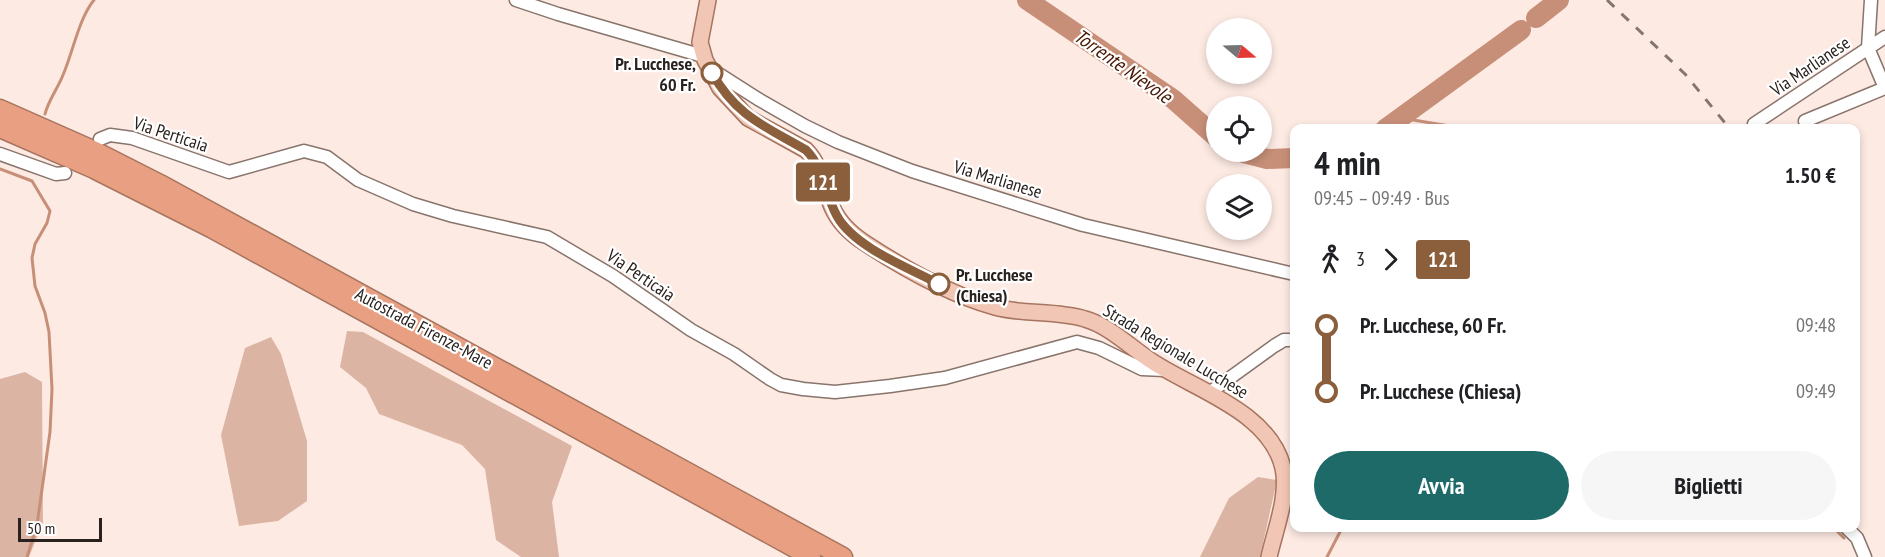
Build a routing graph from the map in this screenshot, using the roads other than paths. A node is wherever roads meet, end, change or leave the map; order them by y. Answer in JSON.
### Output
{"nodes":[{"id":1,"x":516,"y":0,"type":"edge"},
{"id":2,"x":708,"y":0,"type":"edge"},
{"id":3,"x":1871,"y":0,"type":"edge"},
{"id":4,"x":1885,"y":37,"type":"edge"},
{"id":5,"x":1868,"y":48,"type":"junction"},
{"id":6,"x":706,"y":62,"type":"junction"},
{"id":7,"x":1885,"y":88,"type":"edge"},
{"id":8,"x":0,"y":109,"type":"edge"},
{"id":9,"x":1804,"y":121,"type":"dead end"},
{"id":10,"x":1754,"y":124,"type":"dead end"},
{"id":11,"x":0,"y":128,"type":"edge"},
{"id":12,"x":100,"y":139,"type":"dead end"},
{"id":13,"x":0,"y":154,"type":"edge"},
{"id":14,"x":65,"y":173,"type":"dead end"},
{"id":15,"x":1290,"y":273,"type":"edge"},
{"id":16,"x":1290,"y":340,"type":"edge"},
{"id":17,"x":1164,"y":370,"type":"junction"},
{"id":18,"x":1209,"y":393,"type":"junction"},
{"id":19,"x":1851,"y":532,"type":"edge"},
{"id":20,"x":811,"y":557,"type":"edge"},
{"id":21,"x":843,"y":557,"type":"edge"},
{"id":22,"x":1269,"y":557,"type":"edge"},
{"id":23,"x":1865,"y":557,"type":"edge"}],
"edges":[{"from":1,"to":6,"type":"street","name":"Via Marlianese"},
{"from":2,"to":6,"type":"main road"},
{"from":3,"to":5,"type":"street"},
{"from":4,"to":5,"type":"street","name":"Via Marlianese"},
{"from":5,"to":7,"type":"street"},
{"from":5,"to":10,"type":"street","name":"Via Marlianese"},
{"from":6,"to":15,"type":"street","name":"Via Marlianese"},
{"from":6,"to":17,"type":"main road","name":"Strada Regionale Lucchese"},
{"from":7,"to":9,"type":"street"},
{"from":8,"to":21,"type":"highway","name":"Autostrada Firenze-Mare"},
{"from":11,"to":20,"type":"highway","name":"Autostrada Firenze-Mare"},
{"from":12,"to":17,"type":"street","name":"Via Perticaia"},
{"from":13,"to":14,"type":"street"},
{"from":16,"to":18,"type":"street"},
{"from":17,"to":18,"type":"main road","name":"Strada Regionale Lucchese"},
{"from":18,"to":22,"type":"main road","name":"Strada Regionale Lucchese"},
{"from":19,"to":23,"type":"street"}]}
